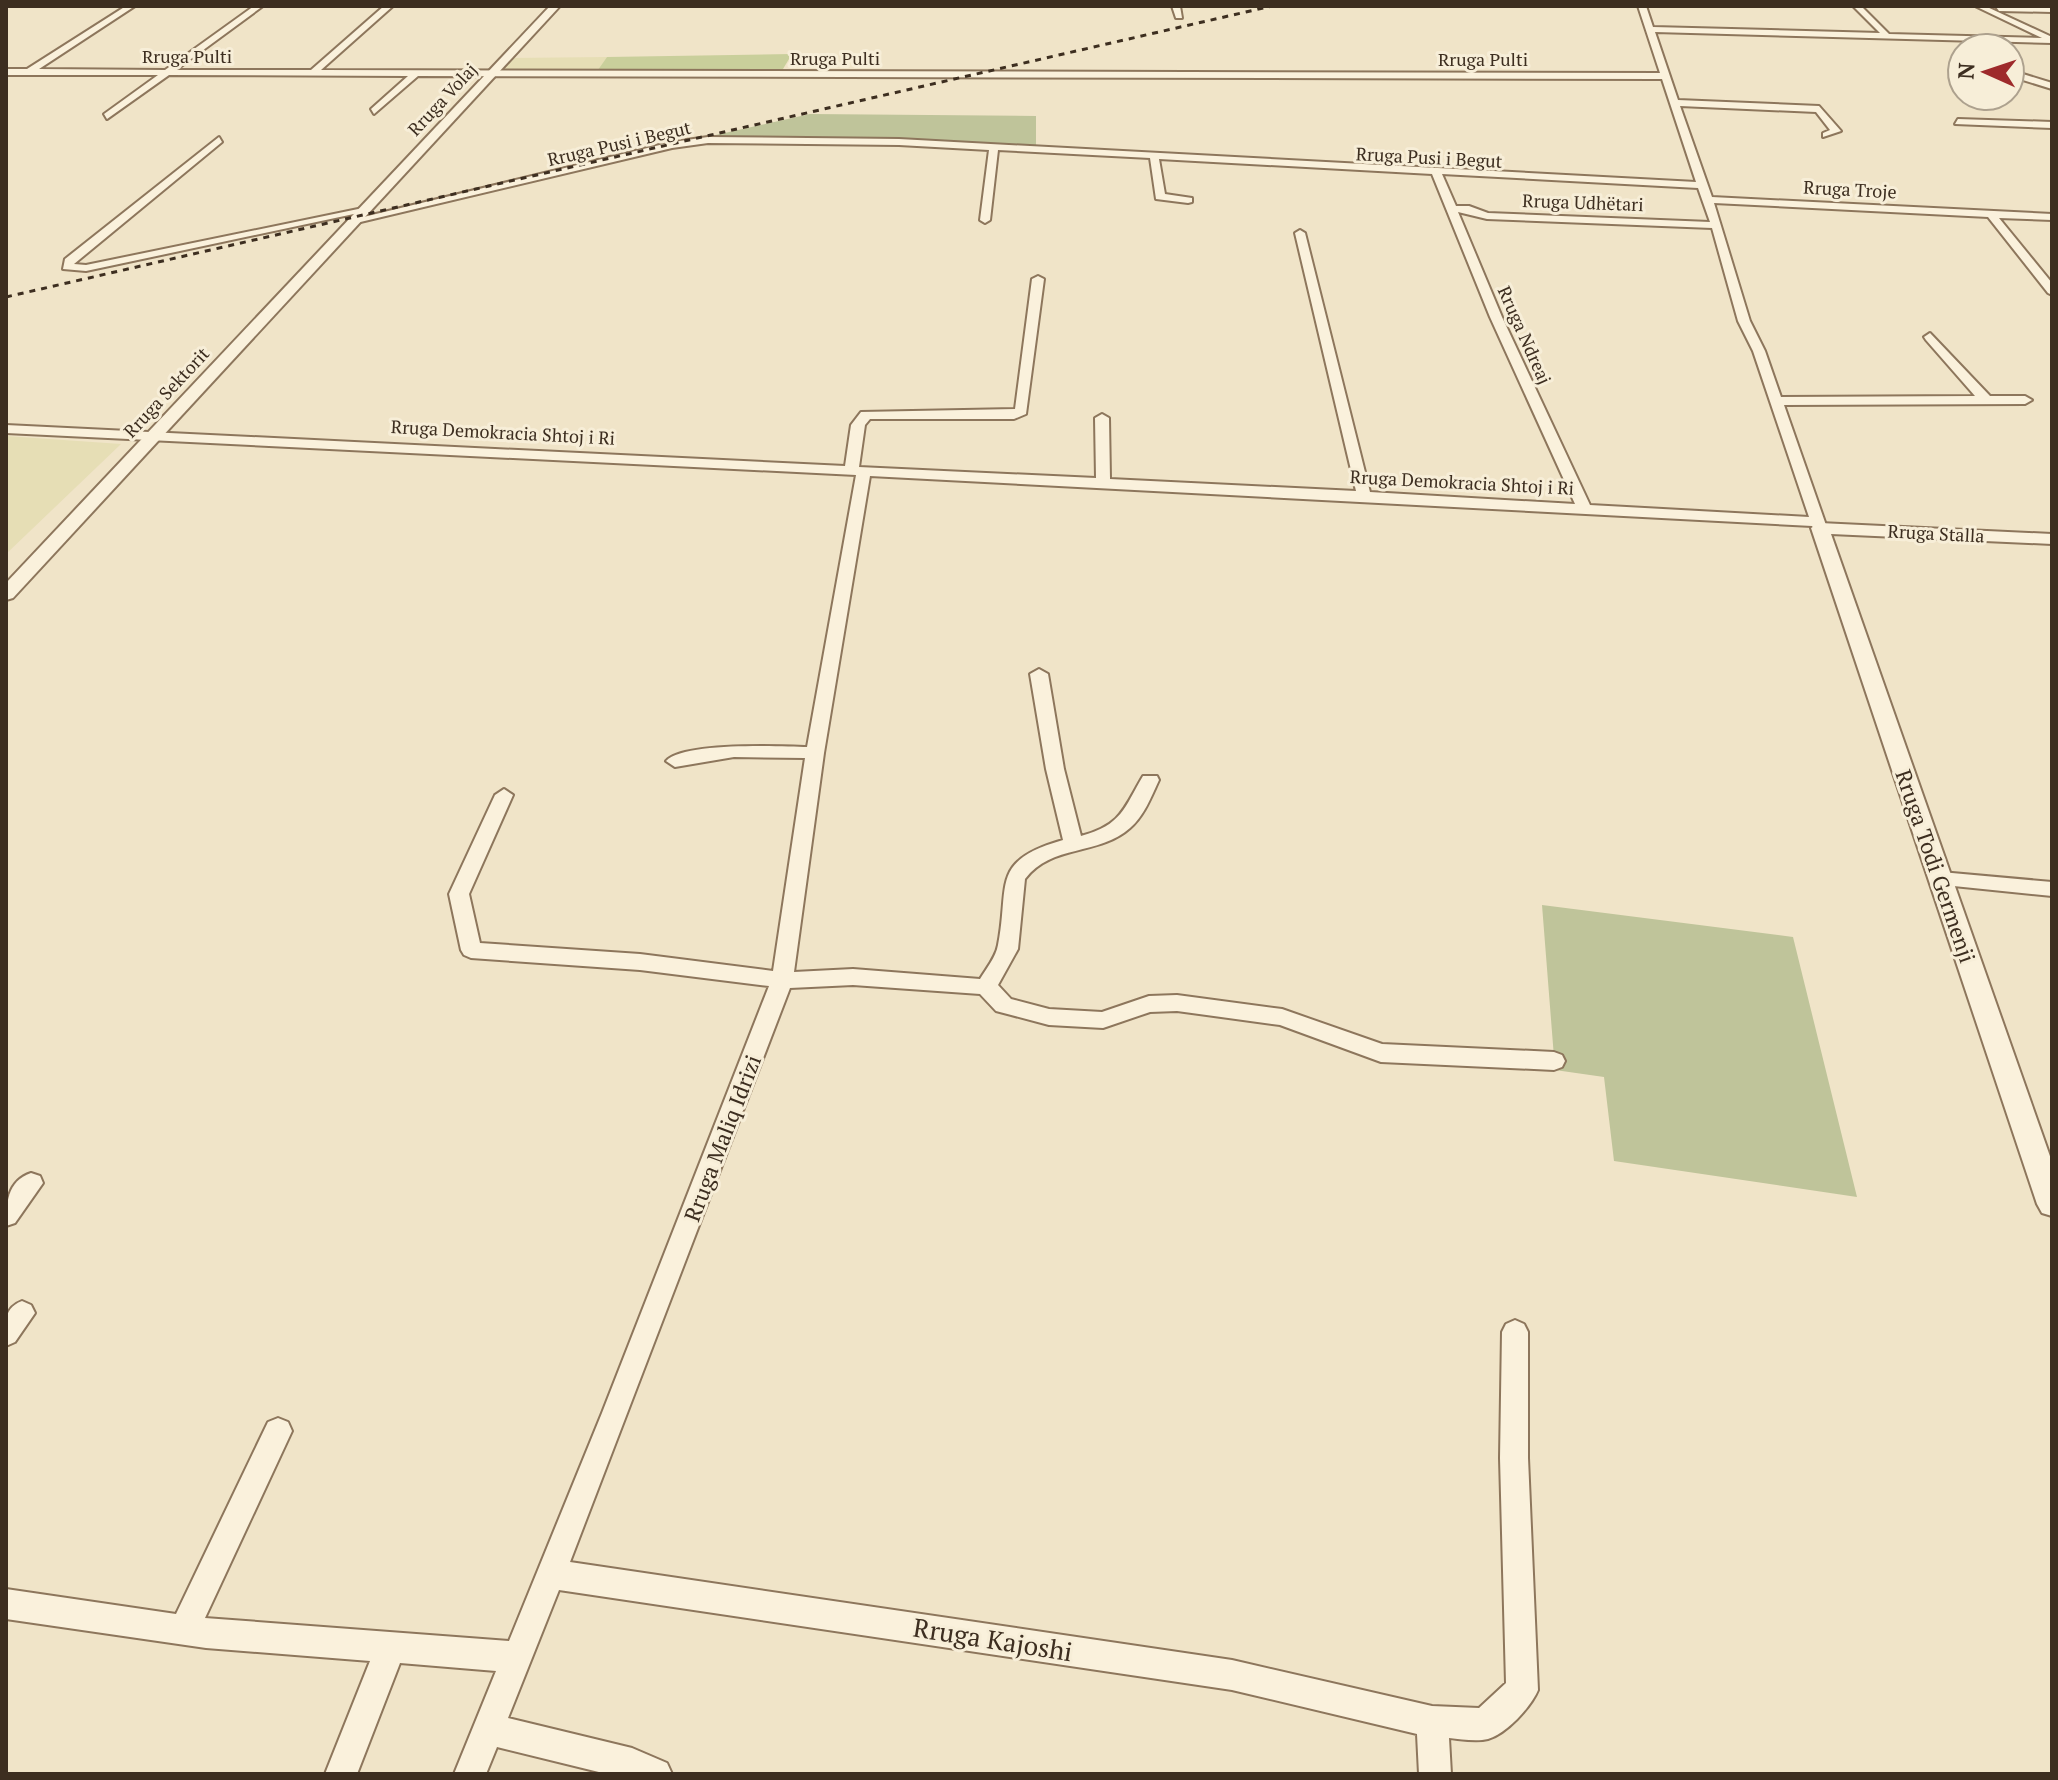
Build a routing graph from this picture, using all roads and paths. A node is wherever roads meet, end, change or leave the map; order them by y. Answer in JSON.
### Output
{"nodes":[{"id":1,"x":131,"y":6,"type":"edge"},
{"id":2,"x":259,"y":6,"type":"edge"},
{"id":3,"x":389,"y":6,"type":"edge"},
{"id":4,"x":555,"y":6,"type":"edge"},
{"id":5,"x":1176,"y":6,"type":"edge"},
{"id":6,"x":1642,"y":6,"type":"edge"},
{"id":7,"x":1857,"y":6,"type":"edge"},
{"id":8,"x":1983,"y":7,"type":"edge"},
{"id":9,"x":2052,"y":10,"type":"edge"},
{"id":10,"x":1179,"y":16,"type":"dead end"},
{"id":11,"x":1648,"y":29,"type":"junction"},
{"id":12,"x":1888,"y":37,"type":"junction"},
{"id":13,"x":1939,"y":39,"type":"junction"},
{"id":14,"x":2052,"y":40,"type":"edge"},
{"id":15,"x":1946,"y":43,"type":"edge"},
{"id":16,"x":6,"y":72,"type":"edge"},
{"id":17,"x":27,"y":72,"type":"junction"},
{"id":18,"x":170,"y":72,"type":"junction"},
{"id":19,"x":314,"y":72,"type":"junction"},
{"id":20,"x":416,"y":73,"type":"junction"},
{"id":21,"x":490,"y":74,"type":"junction"},
{"id":22,"x":1664,"y":76,"type":"junction"},
{"id":23,"x":2026,"y":78,"type":"edge"},
{"id":24,"x":6,"y":82,"type":"edge"},
{"id":25,"x":2052,"y":86,"type":"edge"},
{"id":26,"x":1674,"y":103,"type":"junction"},
{"id":27,"x":374,"y":111,"type":"dead end"},
{"id":28,"x":107,"y":116,"type":"dead end"},
{"id":29,"x":1958,"y":122,"type":"dead end"},
{"id":30,"x":2052,"y":125,"type":"edge"},
{"id":31,"x":1826,"y":135,"type":"dead end"},
{"id":32,"x":219,"y":140,"type":"dead end"},
{"id":33,"x":994,"y":147,"type":"junction"},
{"id":34,"x":1154,"y":155,"type":"junction"},
{"id":35,"x":1437,"y":173,"type":"junction"},
{"id":36,"x":1702,"y":185,"type":"junction"},
{"id":37,"x":1188,"y":200,"type":"dead end"},
{"id":38,"x":1707,"y":200,"type":"junction"},
{"id":39,"x":1452,"y":209,"type":"junction"},
{"id":40,"x":1990,"y":213,"type":"junction"},
{"id":41,"x":357,"y":217,"type":"junction"},
{"id":42,"x":2052,"y":217,"type":"edge"},
{"id":43,"x":985,"y":220,"type":"dead end"},
{"id":44,"x":1716,"y":225,"type":"junction"},
{"id":45,"x":1300,"y":233,"type":"dead end"},
{"id":46,"x":1038,"y":279,"type":"dead end"},
{"id":47,"x":2052,"y":291,"type":"edge"},
{"id":48,"x":1930,"y":337,"type":"dead end"},
{"id":49,"x":1985,"y":399,"type":"junction"},
{"id":50,"x":2025,"y":400,"type":"dead end"},
{"id":51,"x":1776,"y":401,"type":"junction"},
{"id":52,"x":1102,"y":418,"type":"dead end"},
{"id":53,"x":6,"y":429,"type":"edge"},
{"id":54,"x":153,"y":436,"type":"junction"},
{"id":55,"x":858,"y":471,"type":"junction"},
{"id":56,"x":1103,"y":483,"type":"junction"},
{"id":57,"x":1364,"y":496,"type":"junction"},
{"id":58,"x":1585,"y":509,"type":"junction"},
{"id":59,"x":1819,"y":525,"type":"junction"},
{"id":60,"x":2052,"y":539,"type":"edge"},
{"id":61,"x":6,"y":594,"type":"edge"},
{"id":62,"x":1039,"y":674,"type":"dead end"},
{"id":63,"x":815,"y":753,"type":"junction"},
{"id":64,"x":675,"y":761,"type":"dead end"},
{"id":65,"x":1150,"y":780,"type":"dead end"},
{"id":66,"x":504,"y":795,"type":"dead end"},
{"id":67,"x":1074,"y":845,"type":"junction"},
{"id":68,"x":1941,"y":879,"type":"junction"},
{"id":69,"x":2052,"y":889,"type":"edge"},
{"id":70,"x":782,"y":980,"type":"junction"},
{"id":71,"x":986,"y":987,"type":"junction"},
{"id":72,"x":1554,"y":1061,"type":"dead end"},
{"id":73,"x":31,"y":1183,"type":"dead end"},
{"id":74,"x":2052,"y":1204,"type":"edge"},
{"id":75,"x":6,"y":1216,"type":"edge"},
{"id":76,"x":1515,"y":1332,"type":"dead end"},
{"id":77,"x":278,"y":1431,"type":"dead end"},
{"id":78,"x":551,"y":1574,"type":"junction"},
{"id":79,"x":6,"y":1604,"type":"edge"},
{"id":80,"x":184,"y":1630,"type":"junction"},
{"id":81,"x":391,"y":1645,"type":"junction"},
{"id":82,"x":518,"y":1657,"type":"junction"},
{"id":83,"x":1432,"y":1722,"type":"junction"},
{"id":84,"x":489,"y":1729,"type":"junction"},
{"id":85,"x":341,"y":1774,"type":"edge"},
{"id":86,"x":470,"y":1774,"type":"edge"},
{"id":87,"x":656,"y":1774,"type":"edge"},
{"id":88,"x":1435,"y":1774,"type":"edge"}],
"edges":[{"from":1,"to":17,"type":"street"},
{"from":2,"to":18,"type":"street"},
{"from":3,"to":19,"type":"street"},
{"from":4,"to":21,"type":"street","name":"Rruga Volaj"},
{"from":5,"to":10,"type":"street"},
{"from":6,"to":11,"type":"street"},
{"from":7,"to":12,"type":"street"},
{"from":8,"to":9,"type":"street"},
{"from":8,"to":14,"type":"street"},
{"from":11,"to":12,"type":"street"},
{"from":11,"to":22,"type":"street"},
{"from":12,"to":13,"type":"street"},
{"from":13,"to":14,"type":"street"},
{"from":13,"to":15,"type":"street"},
{"from":16,"to":17,"type":"street","name":"Rruga Pulti"},
{"from":17,"to":18,"type":"street","name":"Rruga Pulti"},
{"from":17,"to":24,"type":"street"},
{"from":18,"to":19,"type":"street","name":"Rruga Pulti"},
{"from":18,"to":28,"type":"street"},
{"from":19,"to":20,"type":"street","name":"Rruga Pulti"},
{"from":20,"to":21,"type":"street","name":"Rruga Pulti"},
{"from":20,"to":27,"type":"street"},
{"from":21,"to":22,"type":"street","name":"Rruga Pulti"},
{"from":21,"to":41,"type":"street","name":"Rruga Volaj"},
{"from":22,"to":26,"type":"street"},
{"from":23,"to":25,"type":"street"},
{"from":26,"to":31,"type":"street"},
{"from":26,"to":36,"type":"street"},
{"from":29,"to":30,"type":"street"},
{"from":32,"to":41,"type":"street","name":"Rruga Pusi i Begut"},
{"from":33,"to":34,"type":"street","name":"Rruga Pusi i Begut"},
{"from":33,"to":41,"type":"street","name":"Rruga Pusi i Begut"},
{"from":33,"to":43,"type":"street"},
{"from":34,"to":35,"type":"street","name":"Rruga Pusi i Begut"},
{"from":34,"to":37,"type":"street"},
{"from":35,"to":36,"type":"street","name":"Rruga Pusi i Begut"},
{"from":35,"to":39,"type":"street","name":"Rruga Ndreaj"},
{"from":36,"to":38,"type":"street"},
{"from":38,"to":40,"type":"street","name":"Rruga Troje"},
{"from":38,"to":44,"type":"street"},
{"from":39,"to":44,"type":"street","name":"Rruga Udhëtari"},
{"from":39,"to":58,"type":"street","name":"Rruga Ndreaj"},
{"from":40,"to":42,"type":"street","name":"Rruga Troje"},
{"from":40,"to":47,"type":"street"},
{"from":41,"to":54,"type":"street","name":"Rruga Sektorit"},
{"from":44,"to":51,"type":"street"},
{"from":45,"to":57,"type":"street"},
{"from":46,"to":55,"type":"street"},
{"from":48,"to":49,"type":"street"},
{"from":49,"to":50,"type":"street"},
{"from":49,"to":51,"type":"street"},
{"from":51,"to":59,"type":"street"},
{"from":52,"to":56,"type":"street"},
{"from":53,"to":54,"type":"street","name":"Rruga Demokracia Shtoj i Ri"},
{"from":54,"to":55,"type":"street","name":"Rruga Demokracia Shtoj i Ri"},
{"from":54,"to":61,"type":"street","name":"Rruga Sektorit"},
{"from":55,"to":56,"type":"street","name":"Rruga Demokracia Shtoj i Ri"},
{"from":55,"to":63,"type":"street","name":"Rruga Maliq Idrizi"},
{"from":56,"to":57,"type":"street","name":"Rruga Demokracia Shtoj i Ri"},
{"from":57,"to":58,"type":"street","name":"Rruga Demokracia Shtoj i Ri"},
{"from":58,"to":59,"type":"street","name":"Rruga Demokracia Shtoj i Ri"},
{"from":59,"to":60,"type":"street","name":"Rruga Stalla"},
{"from":59,"to":68,"type":"street","name":"Rruga Todi Germenji"},
{"from":62,"to":67,"type":"street"},
{"from":63,"to":64,"type":"street"},
{"from":63,"to":70,"type":"street","name":"Rruga Maliq Idrizi"},
{"from":65,"to":67,"type":"street"},
{"from":66,"to":70,"type":"street"},
{"from":67,"to":71,"type":"street"},
{"from":68,"to":69,"type":"street"},
{"from":68,"to":74,"type":"street","name":"Rruga Todi Germenji"},
{"from":70,"to":71,"type":"street"},
{"from":70,"to":78,"type":"street","name":"Rruga Maliq Idrizi"},
{"from":71,"to":72,"type":"street"},
{"from":73,"to":75,"type":"street"},
{"from":76,"to":83,"type":"street","name":"Rruga Kajoshi"},
{"from":77,"to":80,"type":"street"},
{"from":78,"to":82,"type":"street","name":"Rruga Maliq Idrizi"},
{"from":78,"to":83,"type":"street","name":"Rruga Kajoshi"},
{"from":79,"to":80,"type":"street"},
{"from":80,"to":81,"type":"street"},
{"from":81,"to":82,"type":"street"},
{"from":81,"to":85,"type":"street"},
{"from":82,"to":84,"type":"street","name":"Rruga Maliq Idrizi"},
{"from":83,"to":88,"type":"street"},
{"from":84,"to":86,"type":"street","name":"Rruga Maliq Idrizi"},
{"from":84,"to":87,"type":"street"}]}
